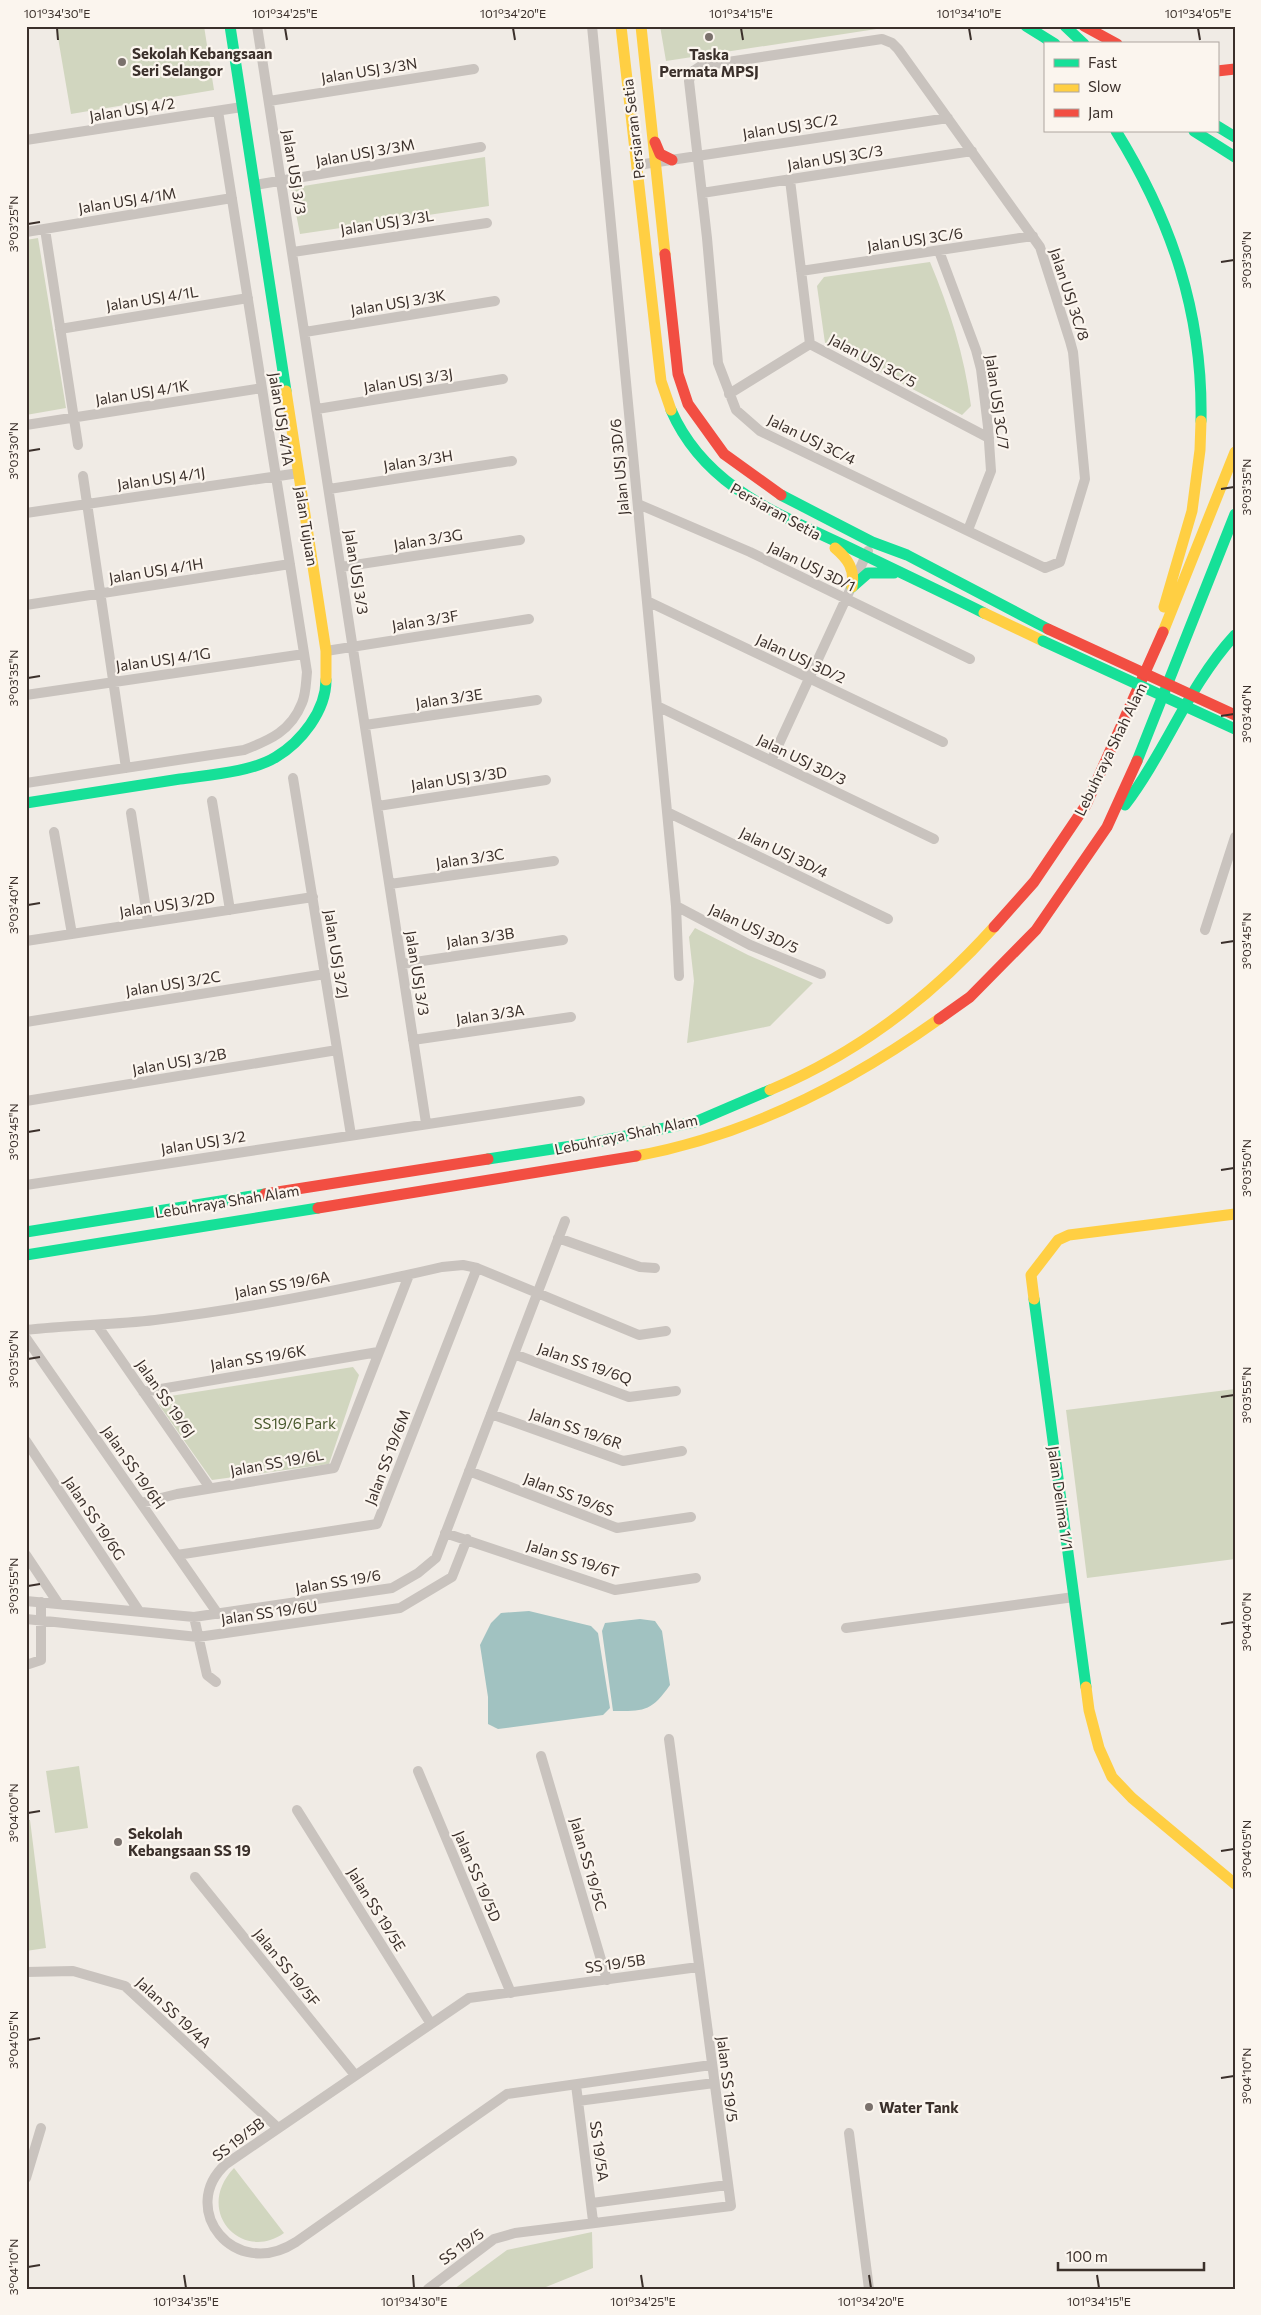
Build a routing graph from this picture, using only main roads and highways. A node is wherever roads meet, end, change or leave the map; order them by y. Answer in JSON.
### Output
{"nodes":[{"id":1,"x":230,"y":26,"type":"edge"},
{"id":2,"x":621,"y":26,"type":"edge"},
{"id":3,"x":640,"y":26,"type":"edge"},
{"id":4,"x":1026,"y":26,"type":"edge"},
{"id":5,"x":1065,"y":26,"type":"edge"},
{"id":6,"x":1084,"y":26,"type":"edge"},
{"id":7,"x":1052,"y":42,"type":"edge"},
{"id":8,"x":1082,"y":42,"type":"edge"},
{"id":9,"x":1113,"y":42,"type":"edge"},
{"id":10,"x":1044,"y":45,"type":"edge"},
{"id":11,"x":1235,"y":69,"type":"edge"},
{"id":12,"x":1218,"y":70,"type":"edge"},
{"id":13,"x":1218,"y":127,"type":"edge"},
{"id":14,"x":1117,"y":132,"type":"edge"},
{"id":15,"x":1196,"y":132,"type":"edge"},
{"id":16,"x":652,"y":134,"type":"junction"},
{"id":17,"x":1235,"y":137,"type":"edge"},
{"id":18,"x":1235,"y":157,"type":"edge"},
{"id":19,"x":657,"y":186,"type":"junction"},
{"id":20,"x":1235,"y":452,"type":"edge"},
{"id":21,"x":1235,"y":514,"type":"edge"},
{"id":22,"x":822,"y":536,"type":"junction"},
{"id":23,"x":900,"y":574,"type":"junction"},
{"id":24,"x":1235,"y":635,"type":"edge"},
{"id":25,"x":1149,"y":666,"type":"junction"},
{"id":26,"x":1235,"y":715,"type":"edge"},
{"id":27,"x":1235,"y":729,"type":"edge"},
{"id":28,"x":26,"y":803,"type":"edge"},
{"id":29,"x":1107,"y":827,"type":"junction"},
{"id":30,"x":1235,"y":1214,"type":"edge"},
{"id":31,"x":26,"y":1232,"type":"edge"},
{"id":32,"x":26,"y":1255,"type":"edge"},
{"id":33,"x":1235,"y":1884,"type":"edge"}],
"edges":[{"from":1,"to":28,"type":"main road","name":"Jalan Tujuan"},
{"from":2,"to":22,"type":"main road","name":"Persiaran Setia"},
{"from":3,"to":16,"type":"main road","name":"Persiaran Setia"},
{"from":4,"to":7,"type":"main road"},
{"from":4,"to":10,"type":"main road"},
{"from":5,"to":8,"type":"main road"},
{"from":6,"to":9,"type":"main road"},
{"from":11,"to":12,"type":"main road"},
{"from":13,"to":17,"type":"main road"},
{"from":14,"to":25,"type":"main road"},
{"from":15,"to":18,"type":"main road"},
{"from":16,"to":19,"type":"main road","name":"Persiaran Setia"},
{"from":16,"to":19,"type":"main road"},
{"from":19,"to":26,"type":"main road","name":"Persiaran Setia","bridge":true},
{"from":20,"to":25,"type":"main road","name":"Lebuhraya Shah Alam"},
{"from":21,"to":29,"type":"main road","name":"Lebuhraya Shah Alam"},
{"from":22,"to":23,"type":"main road","name":"Persiaran Setia"},
{"from":22,"to":23,"type":"main road"},
{"from":23,"to":27,"type":"main road","name":"Persiaran Setia","bridge":true},
{"from":24,"to":29,"type":"main road"},
{"from":25,"to":31,"type":"main road","name":"Lebuhraya Shah Alam"},
{"from":29,"to":32,"type":"main road","name":"Lebuhraya Shah Alam"},
{"from":30,"to":33,"type":"main road","name":"Jalan Delima 1/1"}]}
